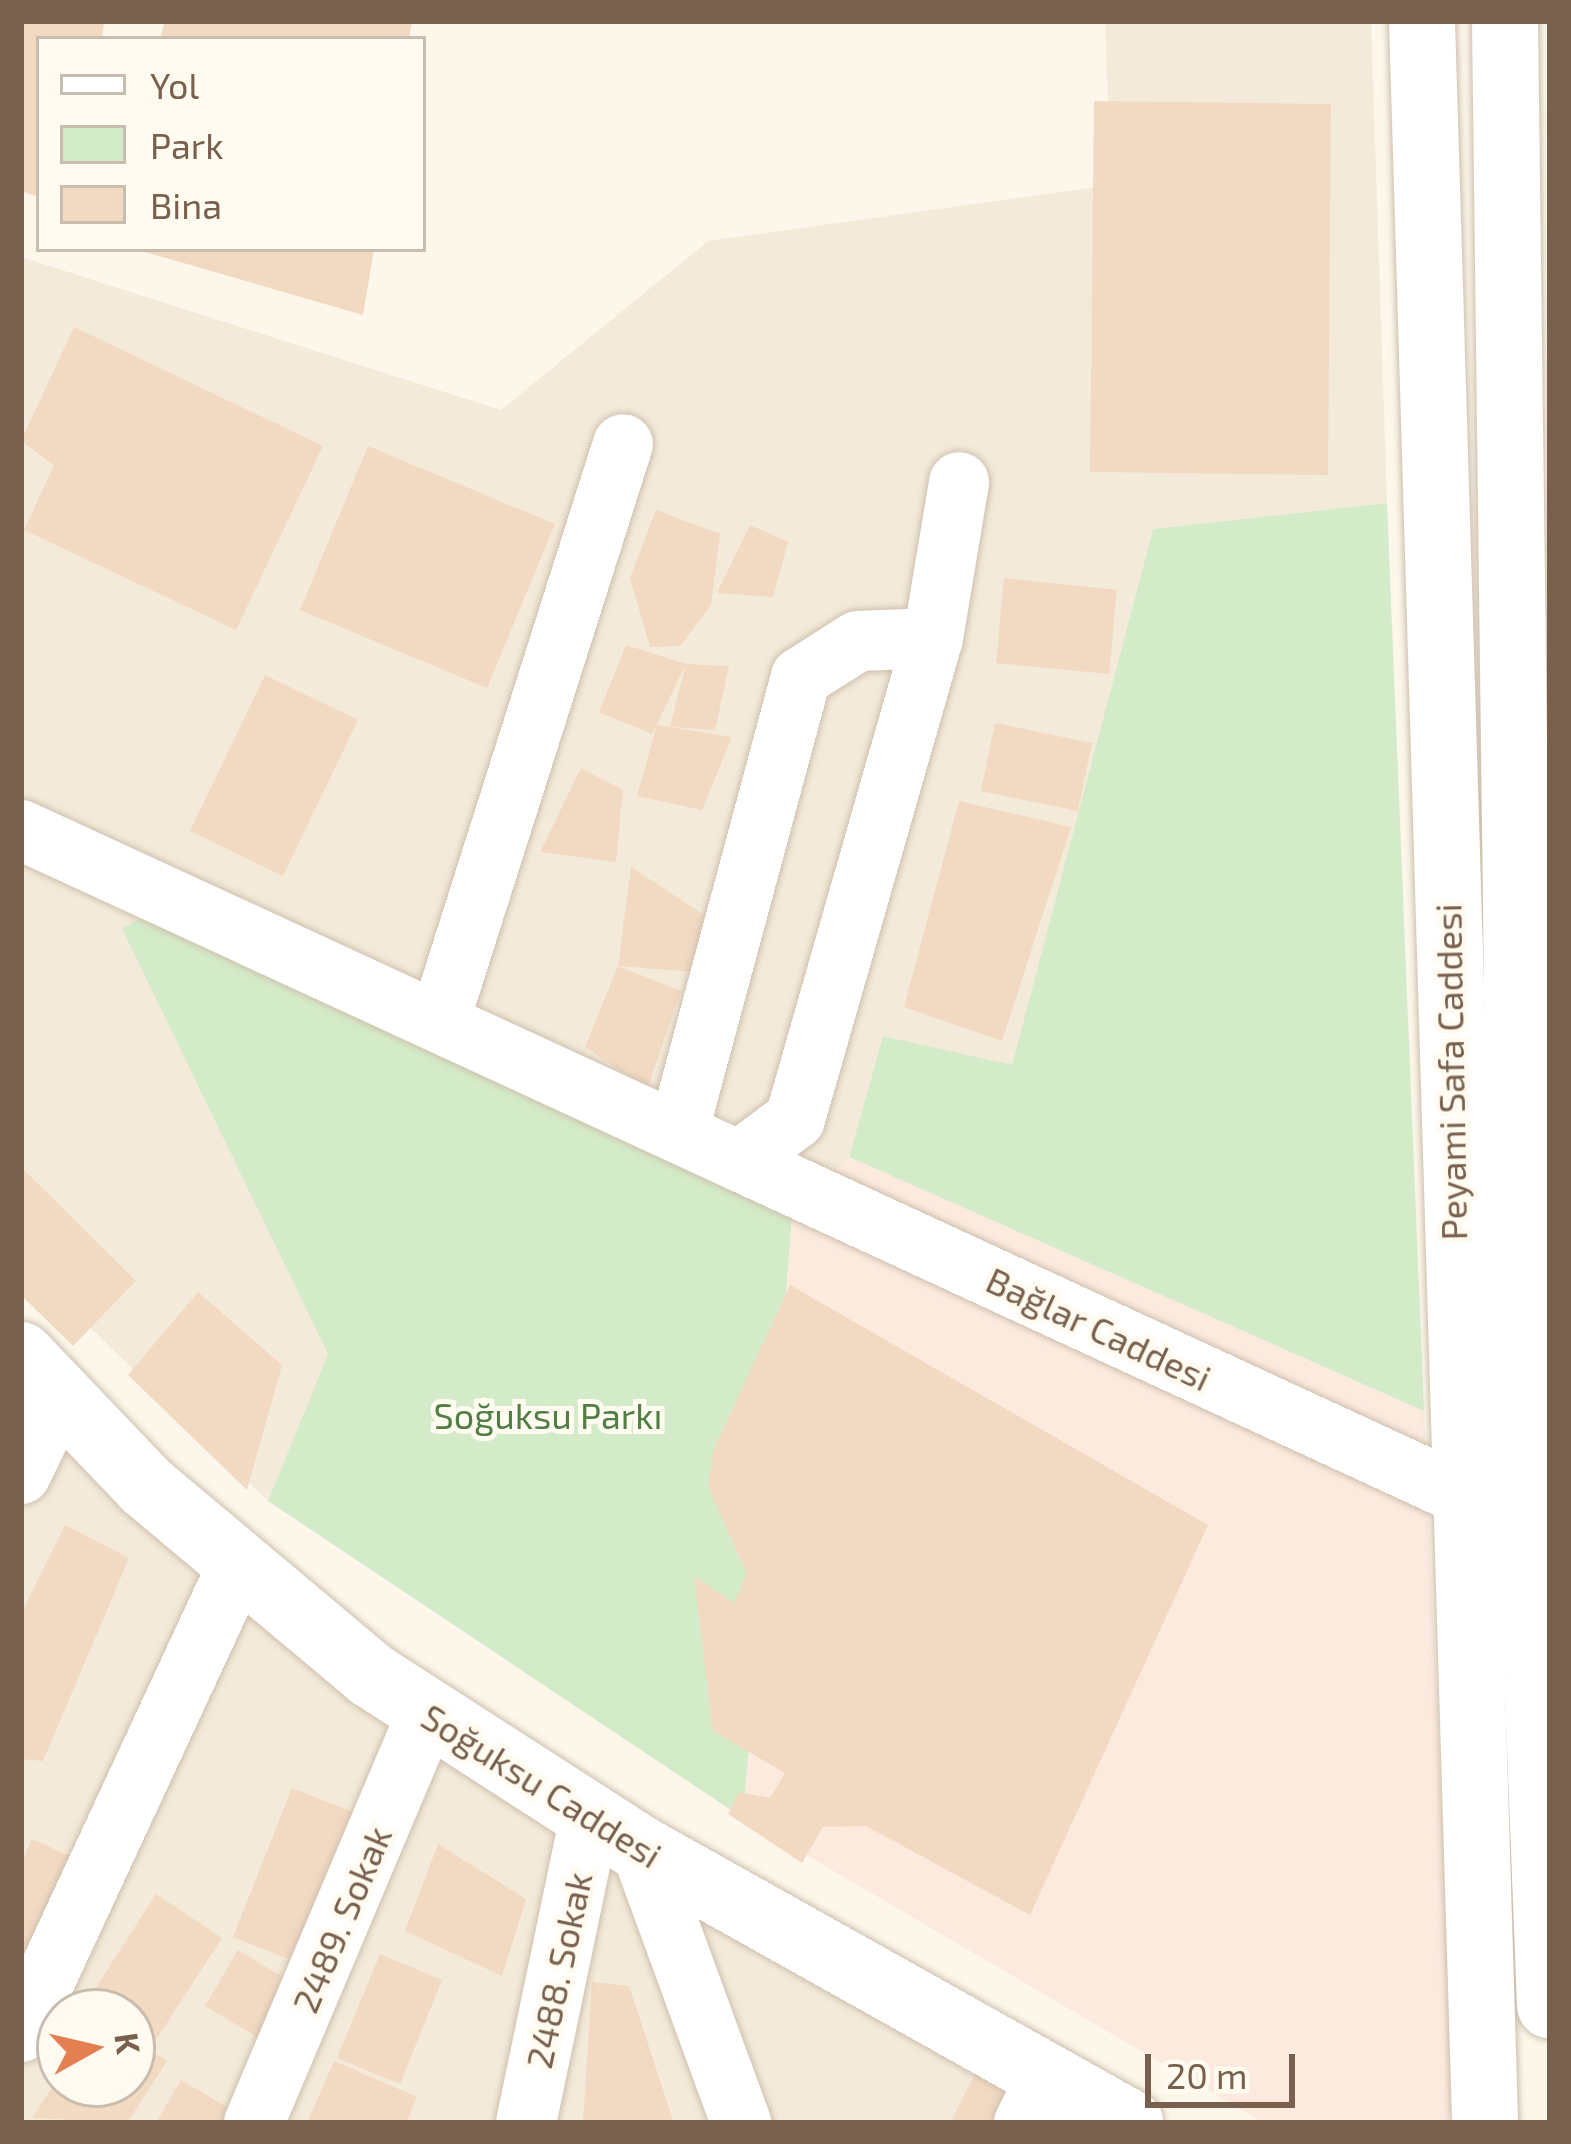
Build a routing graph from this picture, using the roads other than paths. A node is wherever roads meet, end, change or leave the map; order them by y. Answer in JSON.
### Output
{"nodes":[{"id":1,"x":1422,"y":21,"type":"edge"},
{"id":2,"x":1504,"y":21,"type":"edge"},
{"id":3,"x":622,"y":444,"type":"dead end"},
{"id":4,"x":959,"y":482,"type":"dead end"},
{"id":5,"x":934,"y":638,"type":"junction"},
{"id":6,"x":21,"y":830,"type":"edge"},
{"id":7,"x":440,"y":1016,"type":"junction"},
{"id":8,"x":679,"y":1129,"type":"junction"},
{"id":9,"x":739,"y":1161,"type":"junction"},
{"id":10,"x":1535,"y":1230,"type":"edge"},
{"id":11,"x":40,"y":1374,"type":"edge"},
{"id":12,"x":21,"y":1474,"type":"edge"},
{"id":13,"x":1460,"y":1494,"type":"junction"},
{"id":14,"x":238,"y":1564,"type":"junction"},
{"id":15,"x":428,"y":1714,"type":"junction"},
{"id":16,"x":615,"y":1832,"type":"junction"},
{"id":17,"x":1550,"y":2005,"type":"edge"},
{"id":18,"x":21,"y":2032,"type":"edge"},
{"id":19,"x":1036,"y":2100,"type":"edge"},
{"id":20,"x":254,"y":2123,"type":"edge"},
{"id":21,"x":526,"y":2123,"type":"edge"},
{"id":22,"x":741,"y":2123,"type":"edge"},
{"id":23,"x":1130,"y":2123,"type":"edge"},
{"id":24,"x":1485,"y":2123,"type":"edge"}],
"edges":[{"from":1,"to":13,"type":"street","name":"Peyami Safa Caddesi"},
{"from":2,"to":10,"type":"street","name":"Peyami Safa Caddesi"},
{"from":3,"to":7,"type":"street"},
{"from":4,"to":5,"type":"street"},
{"from":5,"to":8,"type":"street"},
{"from":5,"to":9,"type":"street"},
{"from":6,"to":7,"type":"street","name":"Bağlar Caddesi"},
{"from":7,"to":8,"type":"street","name":"Bağlar Caddesi"},
{"from":8,"to":9,"type":"street","name":"Bağlar Caddesi"},
{"from":9,"to":13,"type":"street","name":"Bağlar Caddesi"},
{"from":10,"to":17,"type":"street","name":"Peyami Safa Caddesi"},
{"from":11,"to":12,"type":"street"},
{"from":11,"to":14,"type":"street","name":"Soğuksu Caddesi"},
{"from":13,"to":24,"type":"street","name":"Peyami Safa Caddesi"},
{"from":14,"to":15,"type":"street","name":"Soğuksu Caddesi"},
{"from":14,"to":18,"type":"street"},
{"from":15,"to":16,"type":"street","name":"Soğuksu Caddesi"},
{"from":15,"to":20,"type":"street","name":"2489. Sokak"},
{"from":16,"to":19,"type":"street","name":"Soğuksu Caddesi"},
{"from":16,"to":21,"type":"street","name":"2488. Sokak"},
{"from":16,"to":22,"type":"street"},
{"from":19,"to":23,"type":"street","name":"Soğuksu Caddesi"}]}
